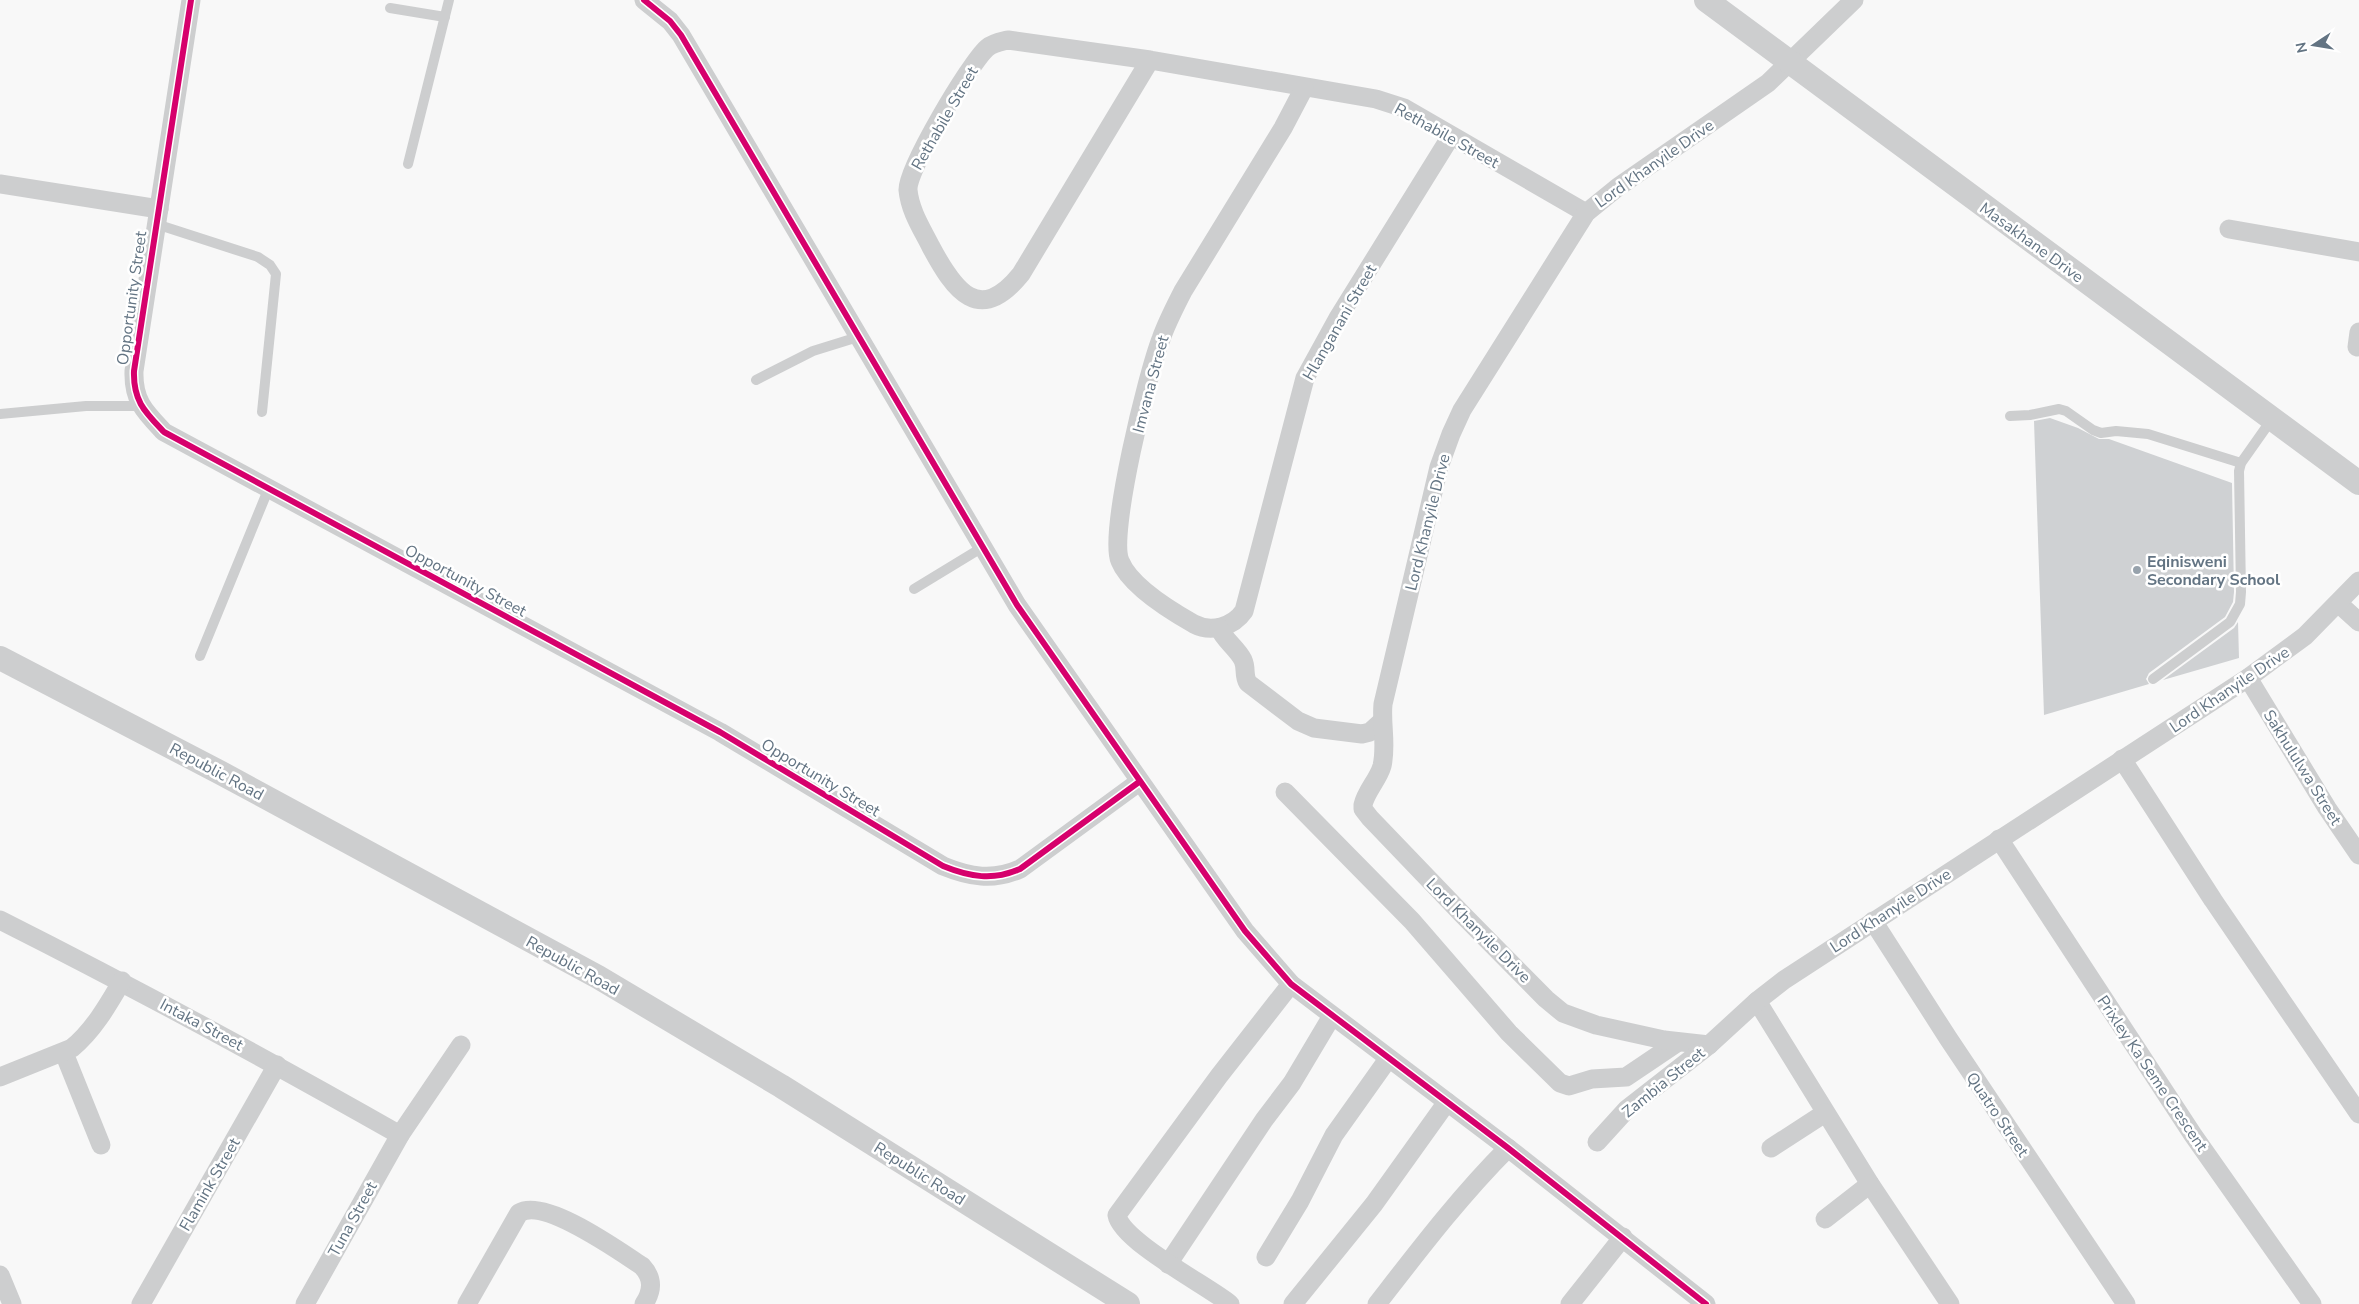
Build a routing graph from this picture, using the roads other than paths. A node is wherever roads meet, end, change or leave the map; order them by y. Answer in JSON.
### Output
{"nodes":[{"id":1,"x":191,"y":0,"type":"edge"},
{"id":2,"x":449,"y":0,"type":"edge"},
{"id":3,"x":644,"y":0,"type":"edge"},
{"id":4,"x":1706,"y":0,"type":"edge"},
{"id":5,"x":1854,"y":0,"type":"edge"},
{"id":6,"x":390,"y":8,"type":"dead end"},
{"id":7,"x":445,"y":17,"type":"junction"},
{"id":8,"x":1150,"y":60,"type":"junction"},
{"id":9,"x":1791,"y":63,"type":"junction"},
{"id":10,"x":1304,"y":88,"type":"junction"},
{"id":11,"x":1451,"y":136,"type":"junction"},
{"id":12,"x":408,"y":164,"type":"dead end"},
{"id":13,"x":0,"y":184,"type":"edge"},
{"id":14,"x":1586,"y":213,"type":"junction"},
{"id":15,"x":157,"y":217,"type":"junction"},
{"id":16,"x":2229,"y":229,"type":"dead end"},
{"id":17,"x":2359,"y":252,"type":"edge"},
{"id":18,"x":858,"y":337,"type":"junction"},
{"id":19,"x":756,"y":380,"type":"dead end"},
{"id":20,"x":141,"y":406,"type":"junction"},
{"id":21,"x":262,"y":412,"type":"dead end"},
{"id":22,"x":0,"y":414,"type":"edge"},
{"id":23,"x":2010,"y":416,"type":"dead end"},
{"id":24,"x":2272,"y":419,"type":"junction"},
{"id":25,"x":2242,"y":462,"type":"junction"},
{"id":26,"x":2359,"y":483,"type":"edge"},
{"id":27,"x":268,"y":490,"type":"junction"},
{"id":28,"x":982,"y":547,"type":"junction"},
{"id":29,"x":2359,"y":581,"type":"edge"},
{"id":30,"x":914,"y":589,"type":"dead end"},
{"id":31,"x":2338,"y":603,"type":"junction"},
{"id":32,"x":2359,"y":622,"type":"edge"},
{"id":33,"x":1219,"y":628,"type":"junction"},
{"id":34,"x":200,"y":656,"type":"dead end"},
{"id":35,"x":0,"y":658,"type":"edge"},
{"id":36,"x":2248,"y":678,"type":"junction"},
{"id":37,"x":2153,"y":679,"type":"dead end"},
{"id":38,"x":1381,"y":722,"type":"junction"},
{"id":39,"x":2122,"y":759,"type":"junction"},
{"id":40,"x":1139,"y":782,"type":"junction"},
{"id":41,"x":1285,"y":792,"type":"dead end"},
{"id":42,"x":1999,"y":839,"type":"junction"},
{"id":43,"x":2359,"y":856,"type":"edge"},
{"id":44,"x":0,"y":920,"type":"edge"},
{"id":45,"x":1873,"y":921,"type":"junction"},
{"id":46,"x":122,"y":981,"type":"junction"},
{"id":47,"x":1291,"y":984,"type":"junction"},
{"id":48,"x":1757,"y":1001,"type":"junction"},
{"id":49,"x":1332,"y":1016,"type":"junction"},
{"id":50,"x":1678,"y":1042,"type":"junction"},
{"id":51,"x":461,"y":1045,"type":"dead end"},
{"id":52,"x":1709,"y":1045,"type":"junction"},
{"id":53,"x":64,"y":1053,"type":"junction"},
{"id":54,"x":1388,"y":1058,"type":"junction"},
{"id":55,"x":277,"y":1064,"type":"junction"},
{"id":56,"x":0,"y":1077,"type":"edge"},
{"id":57,"x":1447,"y":1102,"type":"junction"},
{"id":58,"x":1825,"y":1113,"type":"junction"},
{"id":59,"x":2359,"y":1114,"type":"edge"},
{"id":60,"x":400,"y":1135,"type":"junction"},
{"id":61,"x":1597,"y":1142,"type":"dead end"},
{"id":62,"x":101,"y":1146,"type":"dead end"},
{"id":63,"x":1508,"y":1148,"type":"junction"},
{"id":64,"x":1771,"y":1148,"type":"dead end"},
{"id":65,"x":1870,"y":1184,"type":"junction"},
{"id":66,"x":1825,"y":1219,"type":"dead end"},
{"id":67,"x":1623,"y":1237,"type":"junction"},
{"id":68,"x":1266,"y":1257,"type":"dead end"},
{"id":69,"x":1168,"y":1264,"type":"junction"},
{"id":70,"x":0,"y":1275,"type":"edge"},
{"id":71,"x":12,"y":1304,"type":"edge"},
{"id":72,"x":141,"y":1304,"type":"edge"},
{"id":73,"x":305,"y":1304,"type":"edge"},
{"id":74,"x":467,"y":1304,"type":"edge"},
{"id":75,"x":644,"y":1304,"type":"edge"},
{"id":76,"x":1128,"y":1304,"type":"edge"},
{"id":77,"x":1230,"y":1304,"type":"edge"},
{"id":78,"x":1293,"y":1304,"type":"edge"},
{"id":79,"x":1377,"y":1304,"type":"edge"},
{"id":80,"x":1570,"y":1304,"type":"edge"},
{"id":81,"x":1706,"y":1304,"type":"edge"},
{"id":82,"x":1950,"y":1304,"type":"edge"},
{"id":83,"x":2126,"y":1304,"type":"edge"},
{"id":84,"x":2312,"y":1304,"type":"edge"}],
"edges":[{"from":1,"to":15,"type":"street","name":"Opportunity Street"},
{"from":2,"to":7,"type":"lane"},
{"from":3,"to":18,"type":"street"},
{"from":4,"to":9,"type":"street","name":"Masakhane Drive"},
{"from":5,"to":9,"type":"street","name":"Lord Khanyile Drive"},
{"from":6,"to":7,"type":"lane"},
{"from":7,"to":12,"type":"lane"},
{"from":8,"to":8,"type":"street","name":"Rethabile Street"},
{"from":8,"to":10,"type":"street","name":"Rethabile Street"},
{"from":9,"to":14,"type":"street","name":"Lord Khanyile Drive"},
{"from":9,"to":24,"type":"street","name":"Masakhane Drive"},
{"from":10,"to":11,"type":"street","name":"Rethabile Street"},
{"from":10,"to":33,"type":"street","name":"Imvana Street"},
{"from":11,"to":14,"type":"street","name":"Rethabile Street"},
{"from":11,"to":33,"type":"street","name":"Hlanganani Street"},
{"from":13,"to":15,"type":"street"},
{"from":14,"to":38,"type":"street","name":"Lord Khanyile Drive"},
{"from":15,"to":20,"type":"street","name":"Opportunity Street"},
{"from":15,"to":21,"type":"lane"},
{"from":16,"to":17,"type":"street"},
{"from":18,"to":19,"type":"lane"},
{"from":18,"to":28,"type":"street"},
{"from":20,"to":22,"type":"lane"},
{"from":20,"to":27,"type":"street","name":"Opportunity Street"},
{"from":23,"to":25,"type":"lane"},
{"from":24,"to":25,"type":"lane"},
{"from":24,"to":26,"type":"street","name":"Masakhane Drive"},
{"from":25,"to":37,"type":"lane"},
{"from":27,"to":34,"type":"lane"},
{"from":27,"to":40,"type":"street","name":"Opportunity Street"},
{"from":28,"to":30,"type":"lane"},
{"from":28,"to":40,"type":"street"},
{"from":29,"to":31,"type":"street","name":"Lord Khanyile Drive"},
{"from":31,"to":32,"type":"street"},
{"from":31,"to":36,"type":"street","name":"Lord Khanyile Drive"},
{"from":33,"to":38,"type":"street"},
{"from":35,"to":76,"type":"street","name":"Republic Road"},
{"from":36,"to":39,"type":"street","name":"Lord Khanyile Drive"},
{"from":36,"to":43,"type":"street","name":"Sakhululwa Street"},
{"from":38,"to":50,"type":"street","name":"Lord Khanyile Drive"},
{"from":39,"to":42,"type":"street","name":"Lord Khanyile Drive"},
{"from":39,"to":59,"type":"street"},
{"from":40,"to":47,"type":"street"},
{"from":41,"to":50,"type":"street"},
{"from":42,"to":45,"type":"street","name":"Lord Khanyile Drive"},
{"from":42,"to":84,"type":"street","name":"Prixley Ka Seme Crescent"},
{"from":44,"to":46,"type":"street","name":"Intaka Street"},
{"from":45,"to":48,"type":"street","name":"Lord Khanyile Drive"},
{"from":45,"to":83,"type":"street","name":"Quatro Street"},
{"from":46,"to":53,"type":"street"},
{"from":46,"to":55,"type":"street","name":"Intaka Street"},
{"from":47,"to":49,"type":"street"},
{"from":47,"to":69,"type":"street"},
{"from":48,"to":52,"type":"street","name":"Lord Khanyile Drive"},
{"from":48,"to":58,"type":"street"},
{"from":49,"to":54,"type":"street"},
{"from":49,"to":69,"type":"street"},
{"from":50,"to":52,"type":"street","name":"Lord Khanyile Drive"},
{"from":51,"to":60,"type":"street","name":"Tuna Street"},
{"from":52,"to":61,"type":"street","name":"Zambia Street"},
{"from":53,"to":56,"type":"street"},
{"from":53,"to":62,"type":"street"},
{"from":54,"to":57,"type":"street"},
{"from":54,"to":68,"type":"street"},
{"from":55,"to":60,"type":"street","name":"Intaka Street"},
{"from":55,"to":72,"type":"street","name":"Flamink Street"},
{"from":57,"to":63,"type":"street"},
{"from":57,"to":78,"type":"street"},
{"from":58,"to":64,"type":"street"},
{"from":58,"to":65,"type":"street"},
{"from":60,"to":73,"type":"street","name":"Tuna Street"},
{"from":63,"to":67,"type":"street"},
{"from":63,"to":79,"type":"street"},
{"from":65,"to":66,"type":"street"},
{"from":65,"to":82,"type":"street"},
{"from":67,"to":80,"type":"street"},
{"from":67,"to":81,"type":"street"},
{"from":69,"to":77,"type":"street"},
{"from":70,"to":71,"type":"street"},
{"from":74,"to":75,"type":"street"}]}
